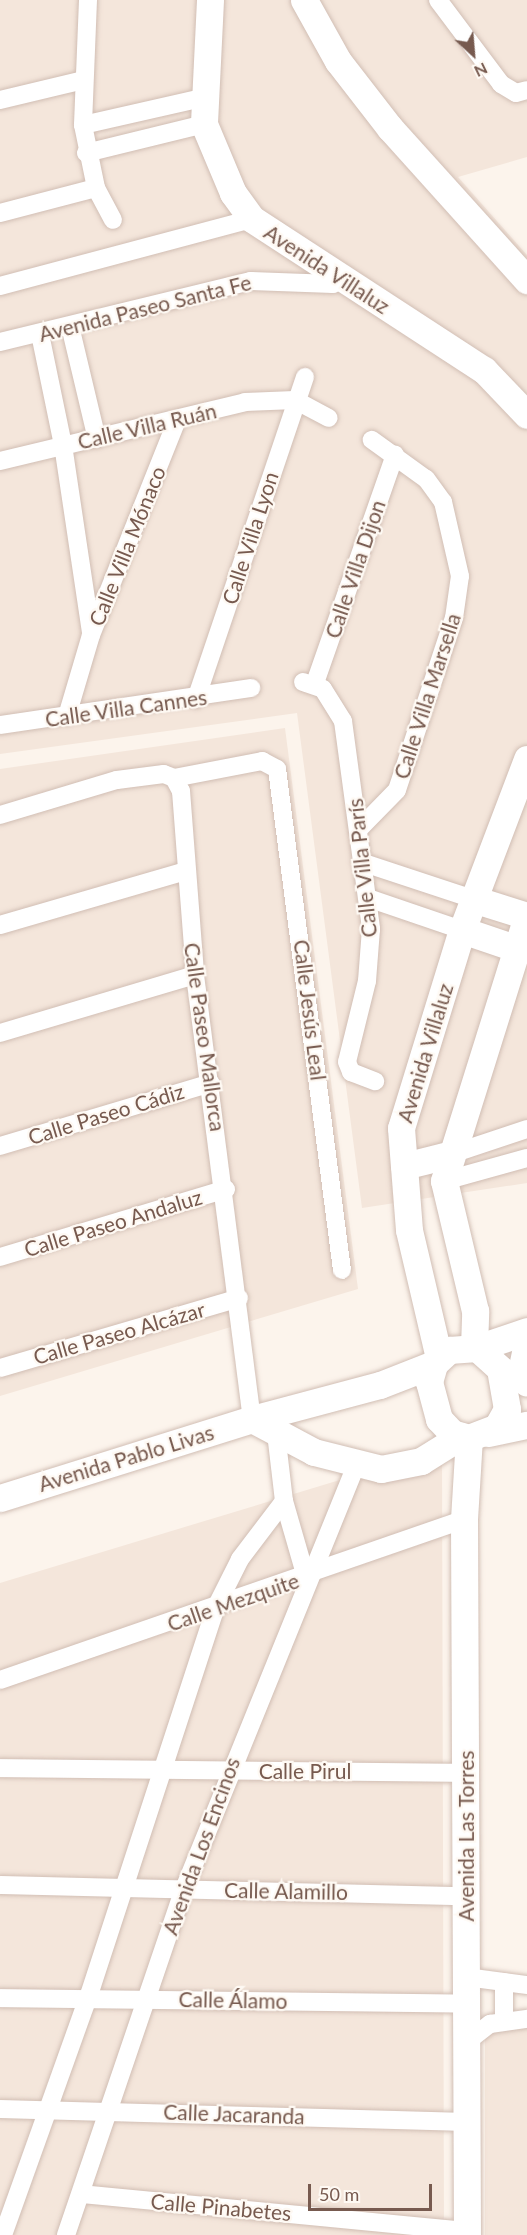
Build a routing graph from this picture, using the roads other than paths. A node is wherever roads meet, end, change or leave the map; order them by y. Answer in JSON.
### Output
{"nodes":[{"id":1,"x":88,"y":0,"type":"edge"},
{"id":2,"x":210,"y":0,"type":"edge"},
{"id":3,"x":304,"y":0,"type":"edge"},
{"id":4,"x":438,"y":0,"type":"edge"},
{"id":5,"x":84,"y":80,"type":"junction"},
{"id":6,"x":527,"y":90,"type":"edge"},
{"id":7,"x":0,"y":100,"type":"edge"},
{"id":8,"x":203,"y":111,"type":"junction"},
{"id":9,"x":83,"y":124,"type":"junction"},
{"id":10,"x":86,"y":153,"type":"junction"},
{"id":11,"x":96,"y":188,"type":"junction"},
{"id":12,"x":0,"y":213,"type":"edge"},
{"id":13,"x":252,"y":219,"type":"junction"},
{"id":14,"x":112,"y":220,"type":"dead end"},
{"id":15,"x":527,"y":280,"type":"edge"},
{"id":16,"x":332,"y":282,"type":"junction"},
{"id":17,"x":0,"y":286,"type":"edge"},
{"id":18,"x":70,"y":326,"type":"junction"},
{"id":19,"x":40,"y":334,"type":"junction"},
{"id":20,"x":0,"y":342,"type":"edge"},
{"id":21,"x":305,"y":377,"type":"dead end"},
{"id":22,"x":295,"y":400,"type":"junction"},
{"id":23,"x":527,"y":415,"type":"edge"},
{"id":24,"x":329,"y":418,"type":"dead end"},
{"id":25,"x":176,"y":423,"type":"junction"},
{"id":26,"x":97,"y":439,"type":"junction"},
{"id":27,"x":372,"y":440,"type":"dead end"},
{"id":28,"x":63,"y":445,"type":"junction"},
{"id":29,"x":395,"y":455,"type":"junction"},
{"id":30,"x":0,"y":461,"type":"edge"},
{"id":31,"x":91,"y":635,"type":"junction"},
{"id":32,"x":309,"y":683,"type":"joint"},
{"id":33,"x":251,"y":688,"type":"dead end"},
{"id":34,"x":196,"y":699,"type":"junction"},
{"id":35,"x":67,"y":716,"type":"junction"},
{"id":36,"x":0,"y":726,"type":"edge"},
{"id":37,"x":527,"y":759,"type":"edge"},
{"id":38,"x":174,"y":778,"type":"junction"},
{"id":39,"x":0,"y":814,"type":"edge"},
{"id":40,"x":359,"y":829,"type":"junction"},
{"id":41,"x":361,"y":862,"type":"junction"},
{"id":42,"x":186,"y":871,"type":"junction"},
{"id":43,"x":368,"y":898,"type":"junction"},
{"id":44,"x":473,"y":899,"type":"junction"},
{"id":45,"x":527,"y":916,"type":"edge"},
{"id":46,"x":0,"y":925,"type":"edge"},
{"id":47,"x":462,"y":930,"type":"junction"},
{"id":48,"x":515,"y":948,"type":"junction"},
{"id":49,"x":195,"y":975,"type":"junction"},
{"id":50,"x":0,"y":1033,"type":"edge"},
{"id":51,"x":375,"y":1081,"type":"dead end"},
{"id":52,"x":211,"y":1083,"type":"junction"},
{"id":53,"x":527,"y":1129,"type":"edge"},
{"id":54,"x":0,"y":1146,"type":"edge"},
{"id":55,"x":452,"y":1154,"type":"junction"},
{"id":56,"x":527,"y":1158,"type":"edge"},
{"id":57,"x":405,"y":1178,"type":"junction"},
{"id":58,"x":444,"y":1181,"type":"junction"},
{"id":59,"x":226,"y":1189,"type":"junction"},
{"id":60,"x":0,"y":1257,"type":"edge"},
{"id":61,"x":342,"y":1270,"type":"dead end"},
{"id":62,"x":239,"y":1298,"type":"junction"},
{"id":63,"x":475,"y":1311,"type":"junction"},
{"id":64,"x":429,"y":1326,"type":"junction"},
{"id":65,"x":527,"y":1331,"type":"edge"},
{"id":66,"x":527,"y":1343,"type":"edge"},
{"id":67,"x":475,"y":1347,"type":"junction"},
{"id":68,"x":436,"y":1361,"type":"junction"},
{"id":69,"x":0,"y":1368,"type":"edge"},
{"id":70,"x":527,"y":1383,"type":"edge"},
{"id":71,"x":380,"y":1385,"type":"junction"},
{"id":72,"x":252,"y":1419,"type":"junction"},
{"id":73,"x":527,"y":1425,"type":"edge"},
{"id":74,"x":276,"y":1433,"type":"junction"},
{"id":75,"x":473,"y":1436,"type":"junction"},
{"id":76,"x":413,"y":1464,"type":"junction"},
{"id":77,"x":356,"y":1465,"type":"junction"},
{"id":78,"x":0,"y":1498,"type":"edge"},
{"id":79,"x":284,"y":1501,"type":"junction"},
{"id":80,"x":464,"y":1520,"type":"junction"},
{"id":81,"x":306,"y":1577,"type":"junction"},
{"id":82,"x":215,"y":1609,"type":"junction"},
{"id":83,"x":0,"y":1680,"type":"edge"},
{"id":84,"x":160,"y":1767,"type":"junction"},
{"id":85,"x":0,"y":1768,"type":"edge"},
{"id":86,"x":229,"y":1771,"type":"junction"},
{"id":87,"x":466,"y":1773,"type":"junction"},
{"id":88,"x":0,"y":1885,"type":"edge"},
{"id":89,"x":124,"y":1885,"type":"junction"},
{"id":90,"x":184,"y":1889,"type":"junction"},
{"id":91,"x":464,"y":1896,"type":"junction"},
{"id":92,"x":466,"y":1977,"type":"junction"},
{"id":93,"x":504,"y":1983,"type":"junction"},
{"id":94,"x":527,"y":1985,"type":"edge"},
{"id":95,"x":89,"y":1995,"type":"junction"},
{"id":96,"x":0,"y":1998,"type":"edge"},
{"id":97,"x":147,"y":1999,"type":"junction"},
{"id":98,"x":466,"y":2004,"type":"junction"},
{"id":99,"x":527,"y":2019,"type":"edge"},
{"id":100,"x":504,"y":2020,"type":"junction"},
{"id":101,"x":468,"y":2041,"type":"junction"},
{"id":102,"x":0,"y":2109,"type":"edge"},
{"id":103,"x":50,"y":2109,"type":"junction"},
{"id":104,"x":108,"y":2110,"type":"junction"},
{"id":105,"x":467,"y":2122,"type":"junction"},
{"id":106,"x":81,"y":2194,"type":"junction"},
{"id":107,"x":467,"y":2233,"type":"edge"},
{"id":108,"x":3,"y":2235,"type":"edge"},
{"id":109,"x":66,"y":2235,"type":"edge"}],
"edges":[{"from":1,"to":5,"type":"street"},
{"from":2,"to":8,"type":"street","name":"Avenida Villaluz"},
{"from":3,"to":15,"type":"street"},
{"from":4,"to":6,"type":"street"},
{"from":5,"to":7,"type":"street"},
{"from":5,"to":9,"type":"street"},
{"from":8,"to":9,"type":"street"},
{"from":8,"to":10,"type":"street"},
{"from":8,"to":13,"type":"street","name":"Avenida Villaluz"},
{"from":9,"to":10,"type":"street"},
{"from":10,"to":11,"type":"street"},
{"from":11,"to":12,"type":"street"},
{"from":11,"to":14,"type":"street"},
{"from":13,"to":16,"type":"street","name":"Avenida Villaluz"},
{"from":13,"to":17,"type":"street"},
{"from":16,"to":18,"type":"street","name":"Avenida Paseo Santa Fe"},
{"from":16,"to":23,"type":"street","name":"Avenida Villaluz"},
{"from":18,"to":19,"type":"street","name":"Avenida Paseo Santa Fe"},
{"from":18,"to":26,"type":"street"},
{"from":19,"to":20,"type":"street","name":"Avenida Paseo Santa Fe"},
{"from":19,"to":28,"type":"street","name":"Calle Villa Mónaco"},
{"from":21,"to":22,"type":"street","name":"Calle Villa Lyon"},
{"from":22,"to":24,"type":"street"},
{"from":22,"to":25,"type":"street","name":"Calle Villa Ruán"},
{"from":22,"to":34,"type":"street","name":"Calle Villa Lyon"},
{"from":25,"to":26,"type":"street","name":"Calle Villa Ruán"},
{"from":25,"to":31,"type":"street","name":"Calle Villa Mónaco"},
{"from":26,"to":28,"type":"street","name":"Calle Villa Ruán"},
{"from":27,"to":29,"type":"street","name":"Calle Villa Marsella"},
{"from":28,"to":30,"type":"street","name":"Calle Villa Ruán"},
{"from":28,"to":31,"type":"street","name":"Calle Villa Mónaco"},
{"from":29,"to":32,"type":"street","name":"Calle Villa Dijon"},
{"from":29,"to":40,"type":"street","name":"Calle Villa Marsella"},
{"from":31,"to":35,"type":"street","name":"Calle Villa Mónaco"},
{"from":32,"to":40,"type":"street","name":"Calle Villa París"},
{"from":33,"to":34,"type":"street","name":"Calle Villa Cannes"},
{"from":34,"to":35,"type":"street","name":"Calle Villa Cannes"},
{"from":35,"to":36,"type":"street","name":"Calle Villa Cannes"},
{"from":37,"to":44,"type":"street","name":"Avenida Villaluz"},
{"from":38,"to":39,"type":"street"},
{"from":38,"to":42,"type":"street","name":"Calle Paseo Mallorca"},
{"from":38,"to":61,"type":"street","name":"Calle Jesús Leal"},
{"from":40,"to":41,"type":"street","name":"Calle Villa París"},
{"from":41,"to":43,"type":"street","name":"Calle Villa París"},
{"from":41,"to":44,"type":"street"},
{"from":42,"to":46,"type":"street"},
{"from":42,"to":49,"type":"street","name":"Calle Paseo Mallorca"},
{"from":43,"to":47,"type":"street"},
{"from":43,"to":51,"type":"street","name":"Calle Villa París"},
{"from":44,"to":45,"type":"street"},
{"from":44,"to":47,"type":"street","name":"Avenida Villaluz"},
{"from":45,"to":48,"type":"street"},
{"from":47,"to":48,"type":"street"},
{"from":47,"to":57,"type":"street","name":"Avenida Villaluz"},
{"from":48,"to":55,"type":"street"},
{"from":49,"to":50,"type":"street"},
{"from":49,"to":52,"type":"street","name":"Calle Paseo Mallorca"},
{"from":52,"to":54,"type":"street","name":"Calle Paseo Cádiz"},
{"from":52,"to":59,"type":"street","name":"Calle Paseo Mallorca"},
{"from":53,"to":55,"type":"street"},
{"from":55,"to":57,"type":"street"},
{"from":55,"to":58,"type":"street"},
{"from":56,"to":58,"type":"street"},
{"from":57,"to":58,"type":"street"},
{"from":57,"to":64,"type":"street","name":"Avenida Villaluz"},
{"from":58,"to":63,"type":"street"},
{"from":59,"to":60,"type":"street","name":"Calle Paseo Andaluz"},
{"from":59,"to":62,"type":"street","name":"Calle Paseo Mallorca"},
{"from":62,"to":69,"type":"street","name":"Calle Paseo Alcázar"},
{"from":62,"to":72,"type":"street","name":"Calle Paseo Mallorca"},
{"from":63,"to":64,"type":"street"},
{"from":63,"to":67,"type":"street"},
{"from":64,"to":68,"type":"street","name":"Avenida Villaluz"},
{"from":65,"to":67,"type":"street"},
{"from":66,"to":70,"type":"street"},
{"from":67,"to":68,"type":"street"},
{"from":67,"to":75,"type":"street"},
{"from":68,"to":71,"type":"street","name":"Avenida Pablo Livas"},
{"from":68,"to":75,"type":"street"},
{"from":71,"to":72,"type":"street","name":"Avenida Pablo Livas"},
{"from":71,"to":76,"type":"street"},
{"from":72,"to":74,"type":"street"},
{"from":72,"to":78,"type":"street","name":"Avenida Pablo Livas"},
{"from":73,"to":75,"type":"street"},
{"from":74,"to":77,"type":"street"},
{"from":74,"to":79,"type":"street"},
{"from":75,"to":76,"type":"street"},
{"from":75,"to":80,"type":"street","name":"Avenida Las Torres"},
{"from":76,"to":77,"type":"street"},
{"from":77,"to":81,"type":"street","name":"Avenida Los Encinos"},
{"from":79,"to":81,"type":"street"},
{"from":79,"to":82,"type":"street"},
{"from":80,"to":81,"type":"street","name":"Calle Mezquite"},
{"from":80,"to":87,"type":"street","name":"Avenida Las Torres"},
{"from":81,"to":82,"type":"street","name":"Calle Mezquite"},
{"from":81,"to":86,"type":"street","name":"Avenida Los Encinos"},
{"from":82,"to":83,"type":"street","name":"Calle Mezquite"},
{"from":82,"to":84,"type":"street"},
{"from":84,"to":85,"type":"street","name":"Calle Pirul"},
{"from":84,"to":86,"type":"street","name":"Calle Pirul"},
{"from":84,"to":89,"type":"street"},
{"from":86,"to":87,"type":"street","name":"Calle Pirul"},
{"from":86,"to":90,"type":"street","name":"Avenida Los Encinos"},
{"from":87,"to":91,"type":"street","name":"Avenida Las Torres"},
{"from":88,"to":89,"type":"street","name":"Calle Alamillo"},
{"from":89,"to":90,"type":"street","name":"Calle Alamillo"},
{"from":89,"to":95,"type":"street"},
{"from":90,"to":91,"type":"street","name":"Calle Alamillo"},
{"from":90,"to":97,"type":"street","name":"Avenida Los Encinos"},
{"from":91,"to":92,"type":"street","name":"Avenida Las Torres"},
{"from":92,"to":93,"type":"street"},
{"from":92,"to":98,"type":"street","name":"Avenida Las Torres"},
{"from":93,"to":94,"type":"street"},
{"from":93,"to":100,"type":"street"},
{"from":95,"to":96,"type":"street","name":"Calle Álamo"},
{"from":95,"to":97,"type":"street","name":"Calle Álamo"},
{"from":95,"to":103,"type":"street"},
{"from":97,"to":98,"type":"street","name":"Calle Álamo"},
{"from":97,"to":104,"type":"street","name":"Avenida Los Encinos"},
{"from":98,"to":101,"type":"street","name":"Avenida Las Torres"},
{"from":99,"to":100,"type":"street"},
{"from":100,"to":101,"type":"street"},
{"from":101,"to":105,"type":"street","name":"Avenida Las Torres"},
{"from":102,"to":103,"type":"street","name":"Calle Jacaranda"},
{"from":103,"to":104,"type":"street","name":"Calle Jacaranda"},
{"from":103,"to":108,"type":"street"},
{"from":104,"to":105,"type":"street","name":"Calle Jacaranda"},
{"from":104,"to":106,"type":"street","name":"Avenida Los Encinos"},
{"from":105,"to":107,"type":"street","name":"Avenida Las Torres"},
{"from":106,"to":107,"type":"street","name":"Calle Pinabetes"},
{"from":106,"to":109,"type":"street","name":"Avenida Los Encinos"}]}
